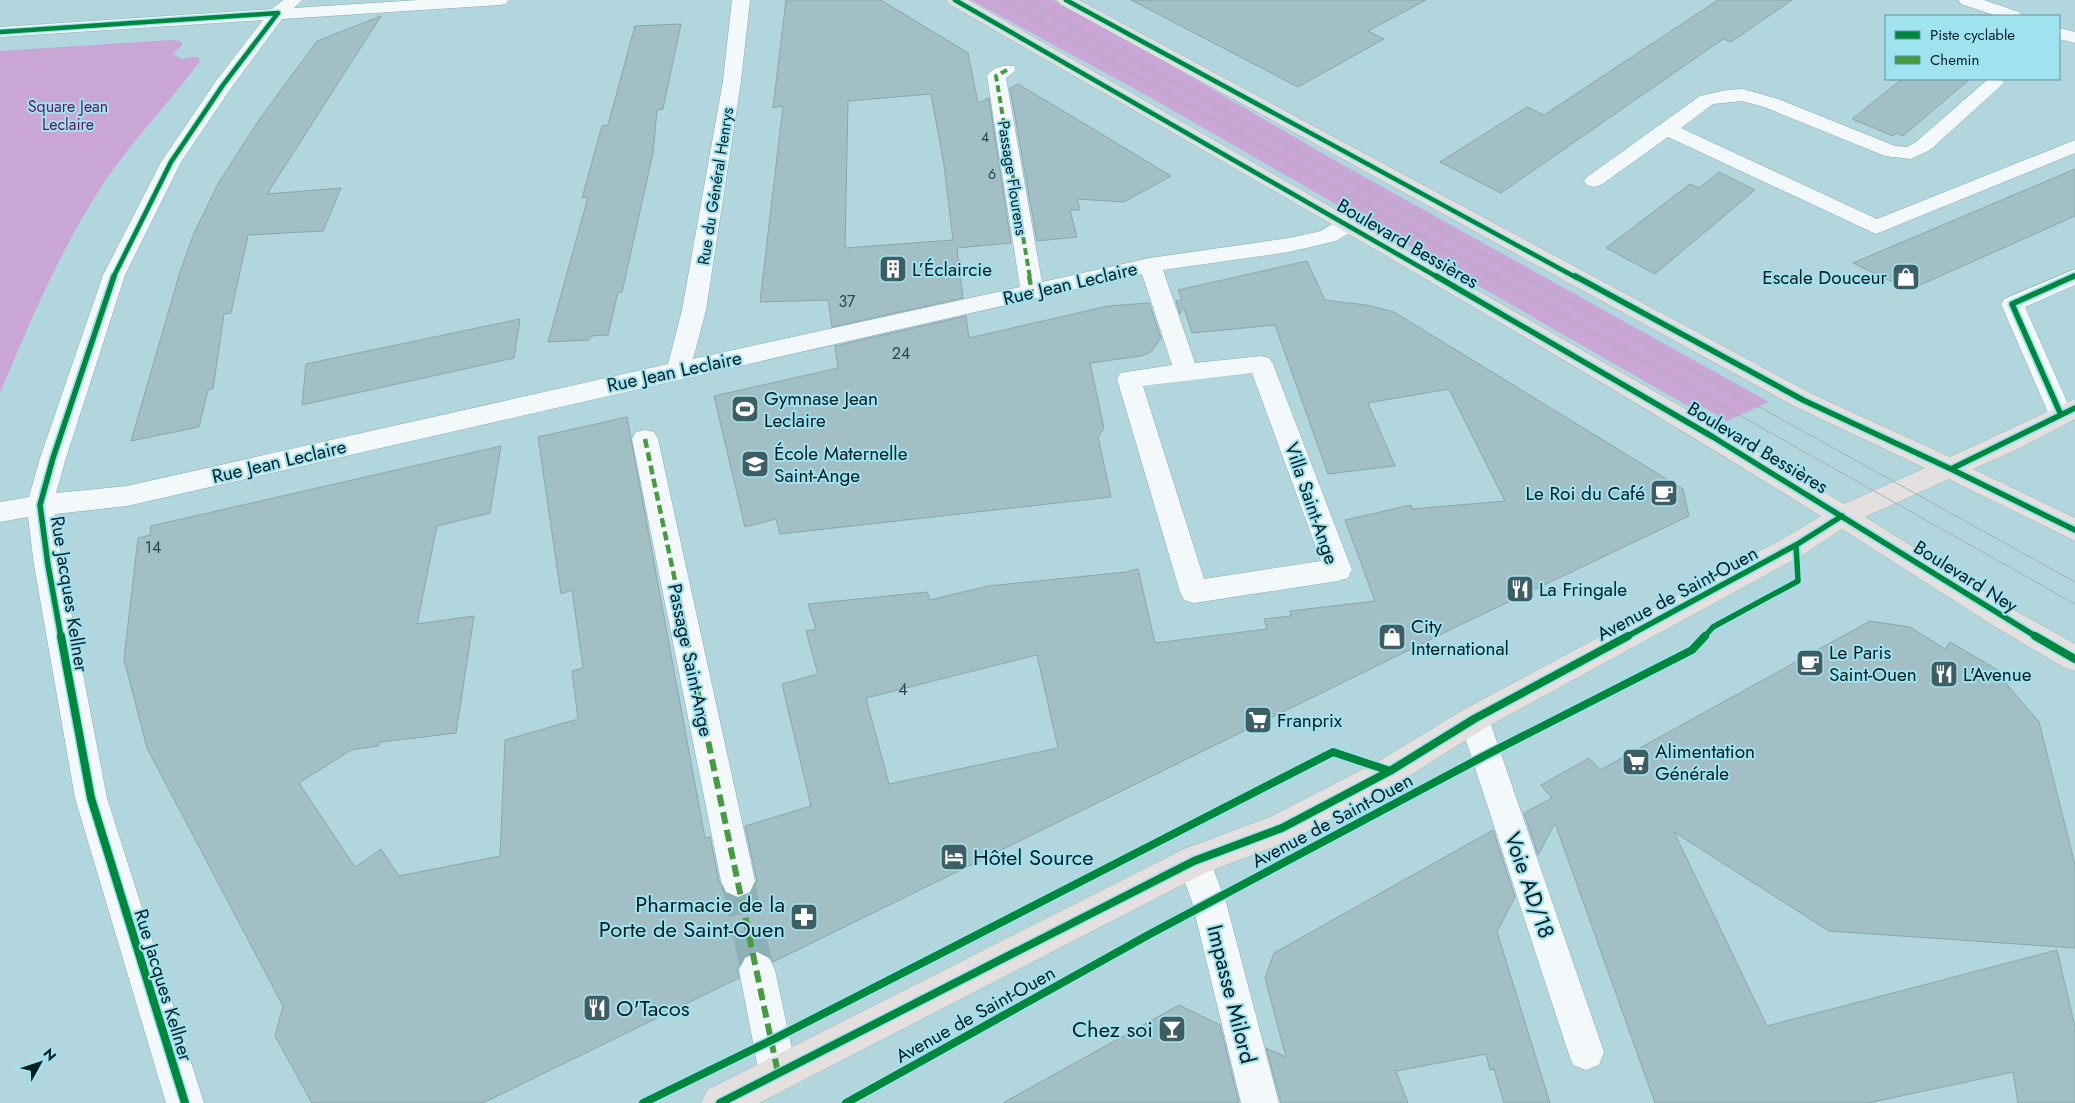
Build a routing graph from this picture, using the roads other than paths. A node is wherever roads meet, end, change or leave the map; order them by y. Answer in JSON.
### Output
{"nodes":[{"id":1,"x":493,"y":0,"type":"edge"},
{"id":2,"x":500,"y":0,"type":"edge"},
{"id":3,"x":741,"y":0,"type":"edge"},
{"id":4,"x":955,"y":0,"type":"edge"},
{"id":5,"x":1967,"y":0,"type":"edge"},
{"id":6,"x":1072,"y":1,"type":"edge"},
{"id":7,"x":286,"y":6,"type":"edge"},
{"id":8,"x":2010,"y":15,"type":"edge"},
{"id":9,"x":0,"y":32,"type":"edge"},
{"id":10,"x":2060,"y":33,"type":"edge"},
{"id":11,"x":2075,"y":38,"type":"edge"},
{"id":12,"x":1007,"y":70,"type":"dead end"},
{"id":13,"x":1995,"y":84,"type":"dead end"},
{"id":14,"x":1667,"y":129,"type":"junction"},
{"id":15,"x":2075,"y":146,"type":"edge"},
{"id":16,"x":1594,"y":180,"type":"dead end"},
{"id":17,"x":1346,"y":225,"type":"junction"},
{"id":18,"x":1150,"y":265,"type":"junction"},
{"id":19,"x":2075,"y":276,"type":"edge"},
{"id":20,"x":1032,"y":292,"type":"junction"},
{"id":21,"x":678,"y":371,"type":"junction"},
{"id":22,"x":1186,"y":372,"type":"junction"},
{"id":23,"x":2068,"y":412,"type":"edge"},
{"id":24,"x":645,"y":439,"type":"dead end"},
{"id":25,"x":1951,"y":469,"type":"junction"},
{"id":26,"x":40,"y":505,"type":"junction"},
{"id":27,"x":0,"y":512,"type":"edge"},
{"id":28,"x":1842,"y":516,"type":"junction"},
{"id":29,"x":2075,"y":530,"type":"edge"},
{"id":30,"x":2075,"y":659,"type":"edge"},
{"id":31,"x":1474,"y":719,"type":"junction"},
{"id":32,"x":1194,"y":860,"type":"junction"},
{"id":33,"x":738,"y":880,"type":"tunnel mouth"},
{"id":34,"x":757,"y":970,"type":"tunnel mouth"},
{"id":35,"x":1586,"y":1052,"type":"dead end"},
{"id":36,"x":778,"y":1073,"type":"junction"},
{"id":37,"x":185,"y":1103,"type":"edge"},
{"id":38,"x":720,"y":1103,"type":"edge"},
{"id":39,"x":1260,"y":1103,"type":"edge"}],
"edges":[{"from":1,"to":2,"type":"street"},
{"from":1,"to":7,"type":"street"},
{"from":3,"to":21,"type":"street","name":"Rue du Général Henrys"},
{"from":4,"to":17,"type":"main road","name":"Boulevard Bessières"},
{"from":5,"to":8,"type":"street"},
{"from":6,"to":25,"type":"main road"},
{"from":7,"to":9,"type":"street"},
{"from":7,"to":26,"type":"street","name":"Rue Jacques Kellner"},
{"from":10,"to":11,"type":"street"},
{"from":12,"to":20,"type":"street","name":"Passage Flourens"},
{"from":13,"to":14,"type":"street"},
{"from":14,"to":15,"type":"street"},
{"from":14,"to":16,"type":"street"},
{"from":17,"to":18,"type":"street","name":"Rue Jean Leclaire"},
{"from":17,"to":28,"type":"main road","name":"Boulevard Bessières"},
{"from":18,"to":20,"type":"street","name":"Rue Jean Leclaire"},
{"from":18,"to":22,"type":"street"},
{"from":19,"to":23,"type":"street"},
{"from":20,"to":21,"type":"street","name":"Rue Jean Leclaire"},
{"from":21,"to":26,"type":"street","name":"Rue Jean Leclaire"},
{"from":22,"to":22,"type":"street","name":"Villa Saint-Ange"},
{"from":23,"to":25,"type":"main road","name":"Avenue de Saint-Ouen"},
{"from":24,"to":33,"type":"street","name":"Passage Saint-Ange"},
{"from":25,"to":28,"type":"main road","name":"Avenue de Saint-Ouen"},
{"from":25,"to":29,"type":"main road"},
{"from":26,"to":27,"type":"street","name":"Rue Jean Leclaire"},
{"from":26,"to":37,"type":"street","name":"Rue Jacques Kellner"},
{"from":28,"to":30,"type":"main road","name":"Boulevard Ney"},
{"from":28,"to":31,"type":"main road","name":"Avenue de Saint-Ouen"},
{"from":31,"to":32,"type":"main road","name":"Avenue de Saint-Ouen"},
{"from":31,"to":35,"type":"street","name":"Voie AD/18"},
{"from":32,"to":36,"type":"main road","name":"Avenue de Saint-Ouen"},
{"from":32,"to":39,"type":"street","name":"Impasse Milord"},
{"from":34,"to":36,"type":"street"},
{"from":36,"to":38,"type":"main road","name":"Avenue de Saint-Ouen"}]}
